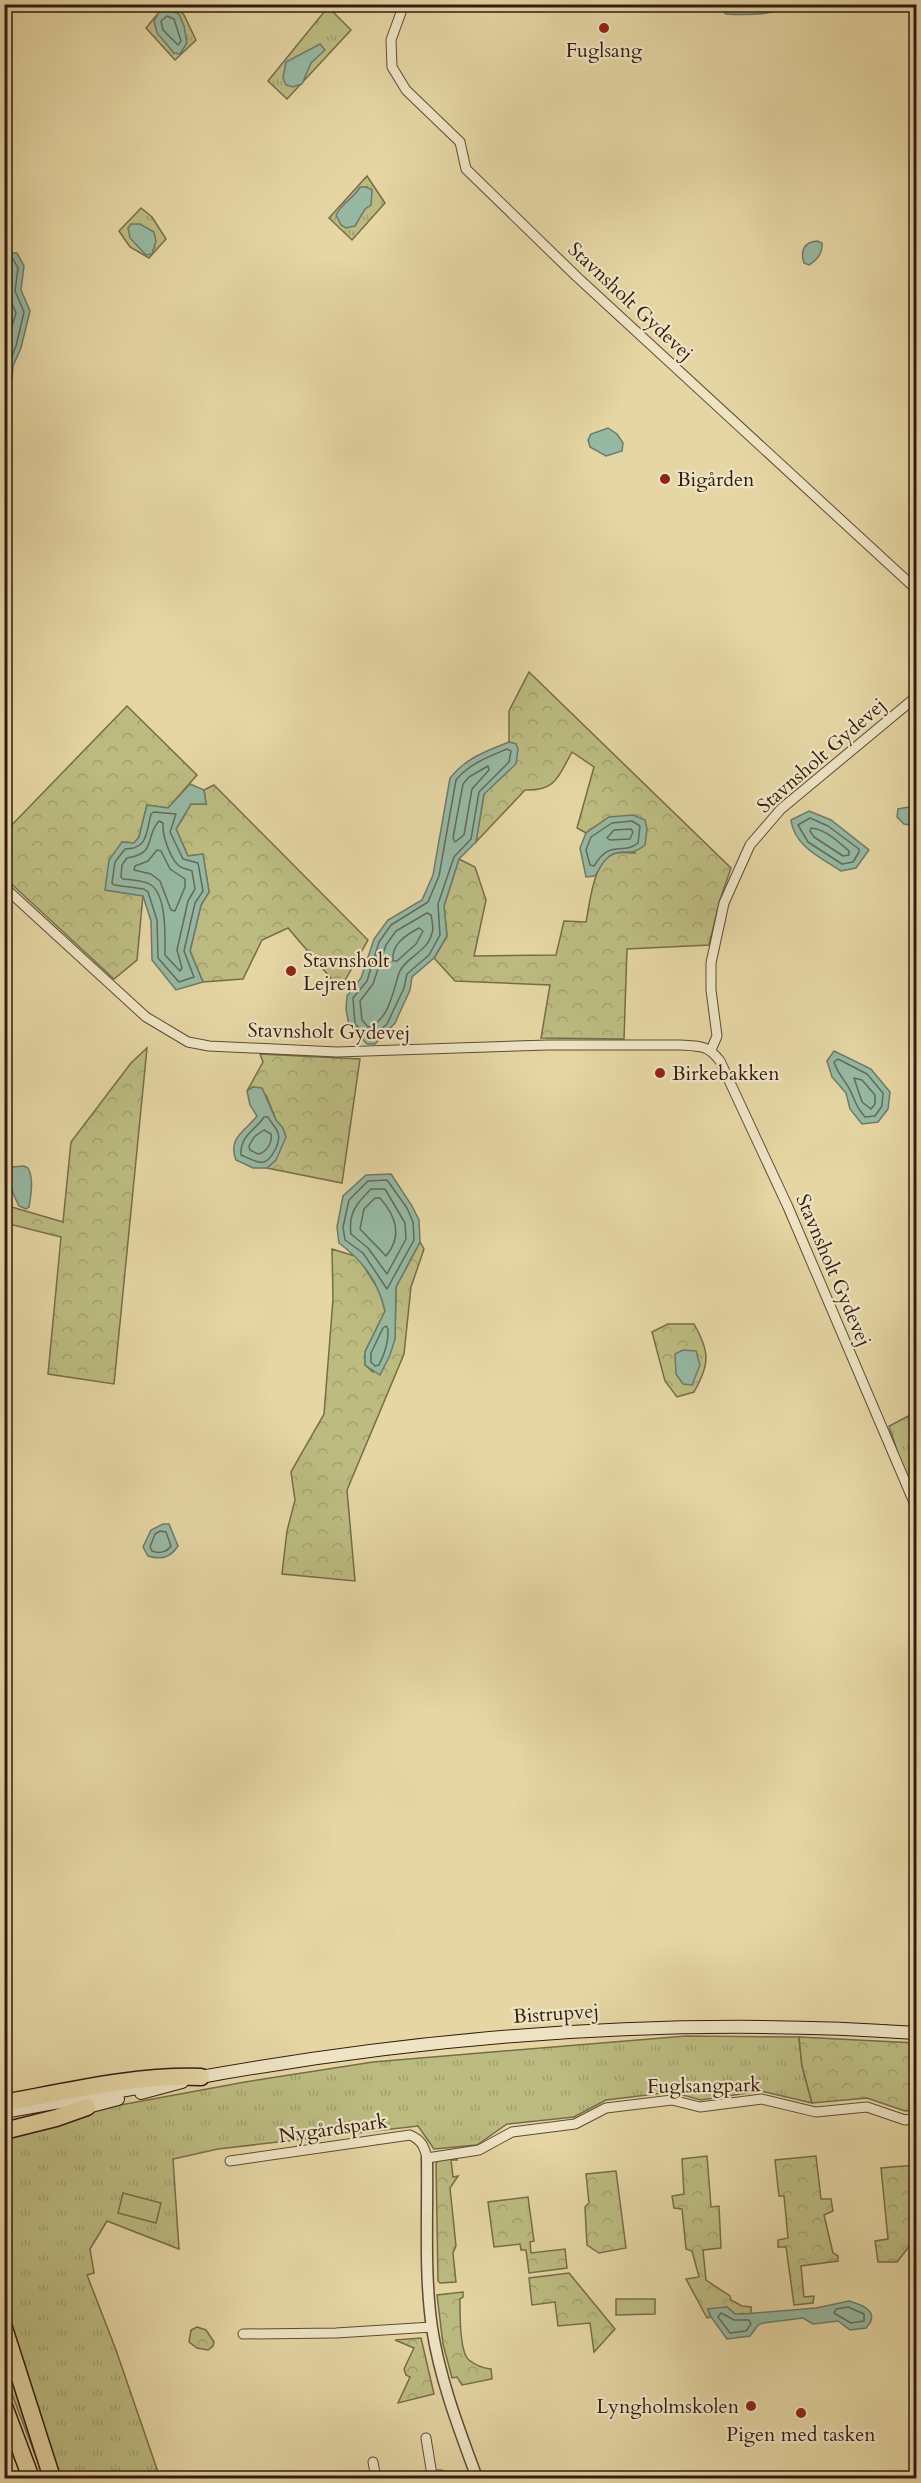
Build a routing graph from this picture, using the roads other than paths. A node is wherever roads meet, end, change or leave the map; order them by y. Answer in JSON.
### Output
{"nodes":[{"id":1,"x":404,"y":4,"type":"edge"},
{"id":2,"x":916,"y":589,"type":"edge"},
{"id":3,"x":916,"y":697,"type":"edge"},
{"id":4,"x":4,"y":887,"type":"edge"},
{"id":5,"x":711,"y":1050,"type":"junction"},
{"id":6,"x":916,"y":1507,"type":"edge"},
{"id":7,"x":916,"y":2033,"type":"edge"},
{"id":8,"x":201,"y":2077,"type":"junction"},
{"id":9,"x":4,"y":2103,"type":"edge"},
{"id":10,"x":87,"y":2107,"type":"junction"},
{"id":11,"x":4,"y":2112,"type":"edge"},
{"id":12,"x":916,"y":2118,"type":"edge"},
{"id":13,"x":4,"y":2127,"type":"edge"},
{"id":14,"x":4,"y":2131,"type":"edge"},
{"id":15,"x":427,"y":2158,"type":"junction"},
{"id":16,"x":230,"y":2161,"type":"dead end"},
{"id":17,"x":432,"y":2327,"type":"junction"},
{"id":18,"x":4,"y":2328,"type":"edge"},
{"id":19,"x":243,"y":2334,"type":"dead end"},
{"id":20,"x":4,"y":2406,"type":"edge"},
{"id":21,"x":426,"y":2438,"type":"dead end"},
{"id":22,"x":373,"y":2462,"type":"dead end"},
{"id":23,"x":31,"y":2478,"type":"edge"},
{"id":24,"x":52,"y":2478,"type":"edge"},
{"id":25,"x":376,"y":2478,"type":"edge"},
{"id":26,"x":442,"y":2478,"type":"edge"},
{"id":27,"x":477,"y":2478,"type":"edge"}],
"edges":[{"from":1,"to":2,"type":"street","name":"Stavnsholt Gydevej"},
{"from":3,"to":5,"type":"street","name":"Stavnsholt Gydevej"},
{"from":4,"to":5,"type":"street","name":"Stavnsholt Gydevej"},
{"from":5,"to":6,"type":"street","name":"Stavnsholt Gydevej"},
{"from":7,"to":8,"type":"main road","name":"Bistrupvej"},
{"from":8,"to":9,"type":"highway"},
{"from":8,"to":10,"type":"main road","name":"Bistrupvej"},
{"from":8,"to":11,"type":"main road","name":"Bistrupvej"},
{"from":10,"to":13,"type":"main road","name":"Bistrupvej"},
{"from":10,"to":14,"type":"highway"},
{"from":12,"to":15,"type":"street","name":"Fuglsangpark"},
{"from":15,"to":16,"type":"street","name":"Nygårdspark"},
{"from":15,"to":17,"type":"street"},
{"from":17,"to":19,"type":"street"},
{"from":17,"to":27,"type":"street"},
{"from":18,"to":24,"type":"highway"},
{"from":20,"to":23,"type":"highway"},
{"from":21,"to":26,"type":"street"},
{"from":22,"to":25,"type":"street"}]}
